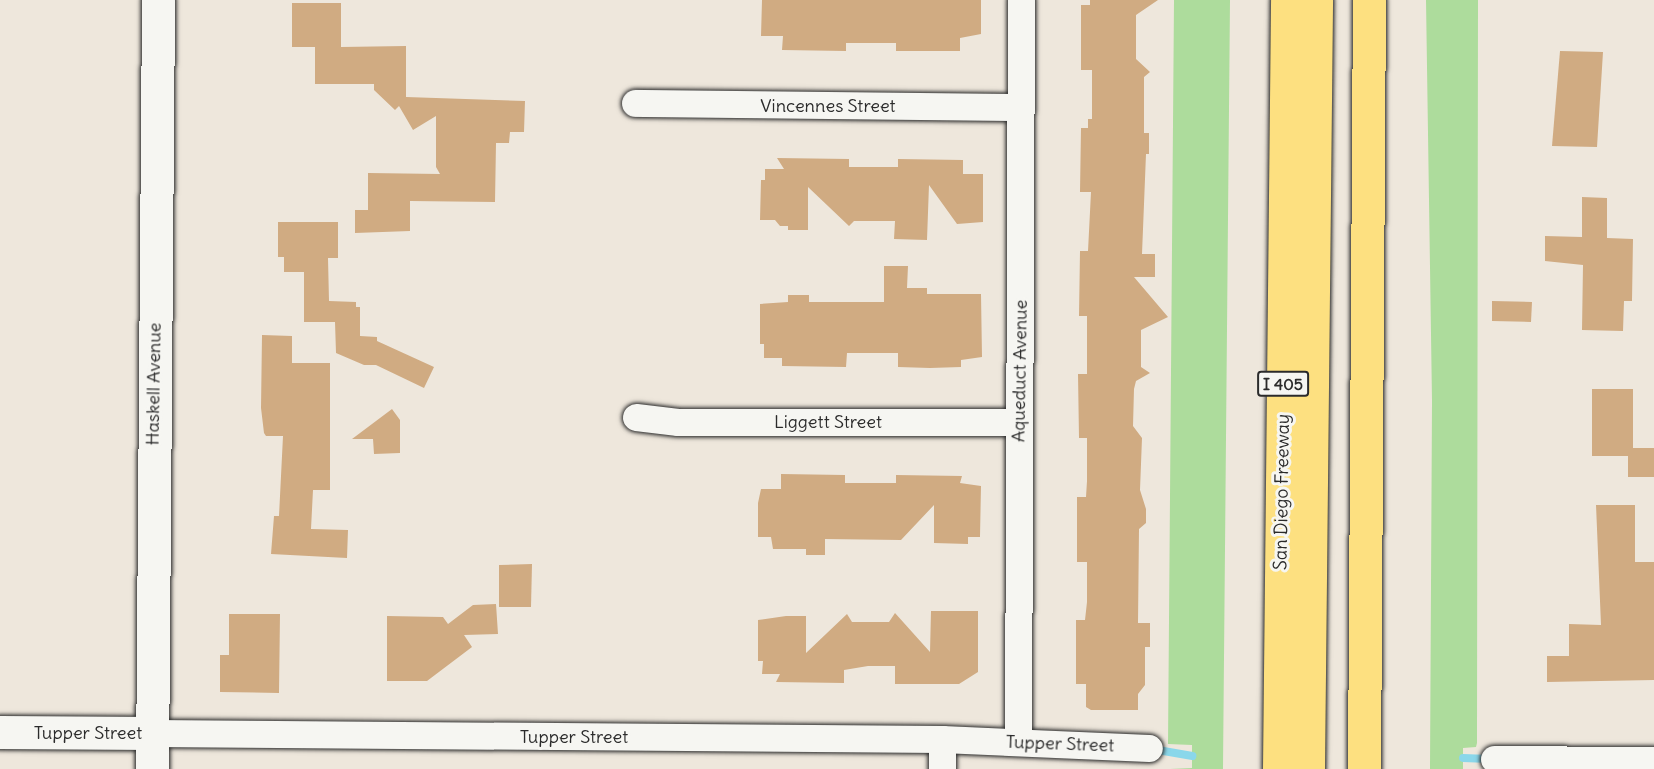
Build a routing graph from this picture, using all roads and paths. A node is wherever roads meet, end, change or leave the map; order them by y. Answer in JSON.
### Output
{"nodes":[{"id":1,"x":158,"y":0,"type":"edge"},
{"id":2,"x":1021,"y":0,"type":"edge"},
{"id":3,"x":1287,"y":0,"type":"edge"},
{"id":4,"x":1316,"y":0,"type":"edge"},
{"id":5,"x":1334,"y":0,"type":"edge"},
{"id":6,"x":1369,"y":0,"type":"edge"},
{"id":7,"x":635,"y":103,"type":"dead end"},
{"id":8,"x":1022,"y":106,"type":"junction"},
{"id":9,"x":636,"y":417,"type":"dead end"},
{"id":10,"x":1019,"y":422,"type":"junction"},
{"id":11,"x":0,"y":732,"type":"edge"},
{"id":12,"x":152,"y":733,"type":"junction"},
{"id":13,"x":942,"y":739,"type":"junction"},
{"id":14,"x":1018,"y":742,"type":"junction"},
{"id":15,"x":1149,"y":747,"type":"dead end"},
{"id":16,"x":1494,"y":759,"type":"dead end"},
{"id":17,"x":1654,"y":760,"type":"edge"},
{"id":18,"x":152,"y":769,"type":"edge"},
{"id":19,"x":942,"y":769,"type":"edge"},
{"id":20,"x":1279,"y":769,"type":"edge"},
{"id":21,"x":1308,"y":769,"type":"edge"},
{"id":22,"x":1328,"y":769,"type":"edge"},
{"id":23,"x":1364,"y":769,"type":"edge"}],
"edges":[{"from":1,"to":12,"type":"main road","name":"Haskell Avenue"},
{"from":2,"to":8,"type":"street","name":"Aqueduct Avenue"},
{"from":3,"to":20,"type":"highway","name":"San Diego Freeway","number":"I 405"},
{"from":4,"to":21,"type":"highway"},
{"from":5,"to":22,"type":"highway"},
{"from":6,"to":23,"type":"highway"},
{"from":7,"to":8,"type":"street","name":"Vincennes Street"},
{"from":8,"to":10,"type":"street","name":"Aqueduct Avenue"},
{"from":9,"to":10,"type":"street","name":"Liggett Street"},
{"from":10,"to":14,"type":"street","name":"Aqueduct Avenue"},
{"from":11,"to":12,"type":"main road","name":"Tupper Street"},
{"from":12,"to":13,"type":"street","name":"Tupper Street"},
{"from":12,"to":18,"type":"main road","name":"Haskell Avenue"},
{"from":13,"to":14,"type":"street","name":"Tupper Street"},
{"from":13,"to":19,"type":"street"},
{"from":14,"to":15,"type":"street","name":"Tupper Street"},
{"from":16,"to":17,"type":"street"}]}
